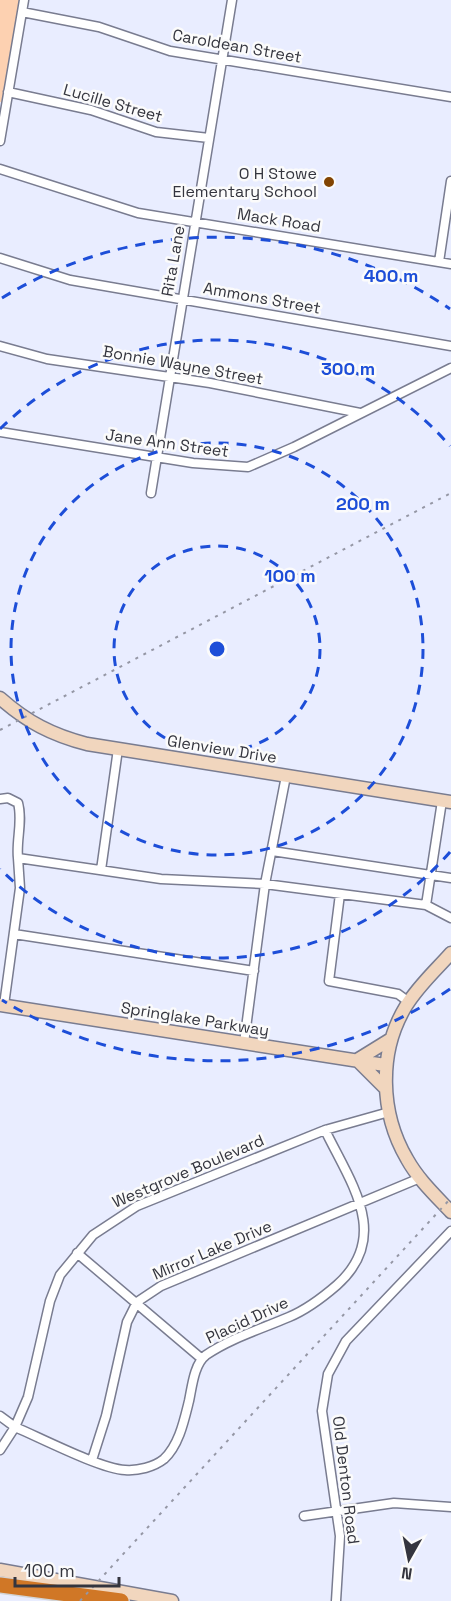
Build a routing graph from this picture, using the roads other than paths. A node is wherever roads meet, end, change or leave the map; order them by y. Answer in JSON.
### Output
{"nodes":[{"id":1,"x":24,"y":0,"type":"edge"},
{"id":2,"x":232,"y":0,"type":"edge"},
{"id":3,"x":22,"y":12,"type":"junction"},
{"id":4,"x":222,"y":59,"type":"junction"},
{"id":5,"x":9,"y":92,"type":"junction"},
{"id":6,"x":451,"y":97,"type":"edge"},
{"id":7,"x":209,"y":138,"type":"junction"},
{"id":8,"x":0,"y":141,"type":"edge"},
{"id":9,"x":0,"y":169,"type":"edge"},
{"id":10,"x":451,"y":182,"type":"edge"},
{"id":11,"x":195,"y":222,"type":"junction"},
{"id":12,"x":0,"y":258,"type":"edge"},
{"id":13,"x":439,"y":262,"type":"junction"},
{"id":14,"x":451,"y":264,"type":"edge"},
{"id":15,"x":182,"y":300,"type":"junction"},
{"id":16,"x":0,"y":346,"type":"edge"},
{"id":17,"x":451,"y":346,"type":"edge"},
{"id":18,"x":451,"y":368,"type":"edge"},
{"id":19,"x":170,"y":377,"type":"junction"},
{"id":20,"x":361,"y":413,"type":"junction"},
{"id":21,"x":0,"y":432,"type":"edge"},
{"id":22,"x":155,"y":458,"type":"junction"},
{"id":23,"x":150,"y":492,"type":"dead end"},
{"id":24,"x":0,"y":698,"type":"edge"},
{"id":25,"x":118,"y":749,"type":"junction"},
{"id":26,"x":286,"y":776,"type":"junction"},
{"id":27,"x":0,"y":799,"type":"edge"},
{"id":28,"x":447,"y":801,"type":"edge"},
{"id":29,"x":272,"y":851,"type":"junction"},
{"id":30,"x":18,"y":858,"type":"junction"},
{"id":31,"x":101,"y":870,"type":"junction"},
{"id":32,"x":431,"y":874,"type":"junction"},
{"id":33,"x":451,"y":878,"type":"edge"},
{"id":34,"x":265,"y":884,"type":"junction"},
{"id":35,"x":340,"y":894,"type":"junction"},
{"id":36,"x":426,"y":905,"type":"junction"},
{"id":37,"x":451,"y":918,"type":"edge"},
{"id":38,"x":14,"y":934,"type":"junction"},
{"id":39,"x":451,"y":954,"type":"edge"},
{"id":40,"x":254,"y":971,"type":"junction"},
{"id":41,"x":409,"y":1002,"type":"junction"},
{"id":42,"x":2,"y":1005,"type":"edge"},
{"id":43,"x":391,"y":1039,"type":"junction"},
{"id":44,"x":244,"y":1043,"type":"junction"},
{"id":45,"x":357,"y":1060,"type":"junction"},
{"id":46,"x":385,"y":1065,"type":"junction"},
{"id":47,"x":386,"y":1089,"type":"junction"},
{"id":48,"x":389,"y":1112,"type":"junction"},
{"id":49,"x":325,"y":1130,"type":"junction"},
{"id":50,"x":420,"y":1178,"type":"junction"},
{"id":51,"x":360,"y":1204,"type":"junction"},
{"id":52,"x":451,"y":1212,"type":"edge"},
{"id":53,"x":451,"y":1231,"type":"edge"},
{"id":54,"x":77,"y":1253,"type":"junction"},
{"id":55,"x":137,"y":1302,"type":"junction"},
{"id":56,"x":202,"y":1359,"type":"junction"},
{"id":57,"x":0,"y":1416,"type":"edge"},
{"id":58,"x":15,"y":1427,"type":"junction"},
{"id":59,"x":0,"y":1450,"type":"edge"},
{"id":60,"x":92,"y":1460,"type":"junction"},
{"id":61,"x":451,"y":1507,"type":"edge"},
{"id":62,"x":338,"y":1511,"type":"junction"},
{"id":63,"x":304,"y":1516,"type":"dead end"},
{"id":64,"x":0,"y":1570,"type":"edge"},
{"id":65,"x":0,"y":1585,"type":"edge"},
{"id":66,"x":121,"y":1601,"type":"edge"},
{"id":67,"x":172,"y":1601,"type":"edge"},
{"id":68,"x":336,"y":1601,"type":"edge"}],
"edges":[{"from":1,"to":3,"type":"street"},
{"from":2,"to":4,"type":"street","name":"Rita Lane"},
{"from":3,"to":4,"type":"street","name":"Caroldean Street"},
{"from":3,"to":5,"type":"street"},
{"from":4,"to":6,"type":"street","name":"Caroldean Street"},
{"from":4,"to":7,"type":"street","name":"Rita Lane"},
{"from":5,"to":7,"type":"street","name":"Lucille Street"},
{"from":5,"to":8,"type":"street"},
{"from":7,"to":11,"type":"street","name":"Rita Lane"},
{"from":9,"to":11,"type":"street","name":"Mack Road"},
{"from":10,"to":13,"type":"street"},
{"from":11,"to":13,"type":"street","name":"Mack Road"},
{"from":11,"to":15,"type":"street","name":"Rita Lane"},
{"from":12,"to":15,"type":"street","name":"Ammons Street"},
{"from":13,"to":14,"type":"street","name":"Mack Road"},
{"from":15,"to":17,"type":"street","name":"Ammons Street"},
{"from":15,"to":19,"type":"street","name":"Rita Lane"},
{"from":16,"to":19,"type":"street","name":"Bonnie Wayne Street"},
{"from":18,"to":20,"type":"street","name":"Jane Ann Street"},
{"from":19,"to":20,"type":"street","name":"Bonnie Wayne Street"},
{"from":19,"to":22,"type":"street","name":"Rita Lane"},
{"from":20,"to":22,"type":"street","name":"Jane Ann Street"},
{"from":21,"to":22,"type":"street","name":"Jane Ann Street"},
{"from":22,"to":23,"type":"street","name":"Rita Lane"},
{"from":24,"to":25,"type":"main road","name":"Glenview Drive"},
{"from":25,"to":26,"type":"main road","name":"Glenview Drive"},
{"from":25,"to":31,"type":"street"},
{"from":26,"to":28,"type":"main road","name":"Glenview Drive"},
{"from":26,"to":29,"type":"street"},
{"from":27,"to":30,"type":"street"},
{"from":28,"to":32,"type":"street"},
{"from":29,"to":32,"type":"street"},
{"from":29,"to":34,"type":"street"},
{"from":30,"to":31,"type":"street"},
{"from":30,"to":38,"type":"street"},
{"from":31,"to":34,"type":"street"},
{"from":32,"to":33,"type":"street"},
{"from":32,"to":36,"type":"street"},
{"from":34,"to":35,"type":"street"},
{"from":34,"to":40,"type":"street"},
{"from":35,"to":36,"type":"street"},
{"from":35,"to":41,"type":"street"},
{"from":36,"to":37,"type":"street"},
{"from":38,"to":40,"type":"street"},
{"from":38,"to":42,"type":"street"},
{"from":39,"to":41,"type":"main road"},
{"from":40,"to":44,"type":"street"},
{"from":41,"to":43,"type":"main road"},
{"from":42,"to":44,"type":"main road","name":"Springlake Parkway"},
{"from":43,"to":45,"type":"main road"},
{"from":43,"to":46,"type":"main road"},
{"from":44,"to":45,"type":"main road","name":"Springlake Parkway"},
{"from":45,"to":46,"type":"main road","name":"Springlake Parkway"},
{"from":45,"to":47,"type":"main road"},
{"from":46,"to":47,"type":"main road"},
{"from":47,"to":48,"type":"main road"},
{"from":48,"to":49,"type":"street","name":"Westgrove Boulevard"},
{"from":48,"to":50,"type":"main road"},
{"from":49,"to":51,"type":"street","name":"Placid Drive"},
{"from":49,"to":54,"type":"street","name":"Westgrove Boulevard"},
{"from":50,"to":51,"type":"street","name":"Mirror Lake Drive"},
{"from":50,"to":52,"type":"main road"},
{"from":51,"to":55,"type":"street","name":"Mirror Lake Drive"},
{"from":51,"to":56,"type":"street","name":"Placid Drive"},
{"from":53,"to":62,"type":"street","name":"Old Denton Road"},
{"from":54,"to":55,"type":"street"},
{"from":54,"to":58,"type":"street","name":"Westgrove Boulevard"},
{"from":55,"to":56,"type":"street"},
{"from":55,"to":60,"type":"street"},
{"from":56,"to":60,"type":"street","name":"Placid Drive"},
{"from":57,"to":58,"type":"street","name":"Placid Drive"},
{"from":58,"to":59,"type":"street","name":"Westgrove Boulevard"},
{"from":58,"to":60,"type":"street","name":"Placid Drive"},
{"from":61,"to":62,"type":"street"},
{"from":62,"to":63,"type":"street"},
{"from":62,"to":68,"type":"street","name":"Old Denton Road"},
{"from":64,"to":67,"type":"main road"},
{"from":65,"to":66,"type":"highway"}]}
